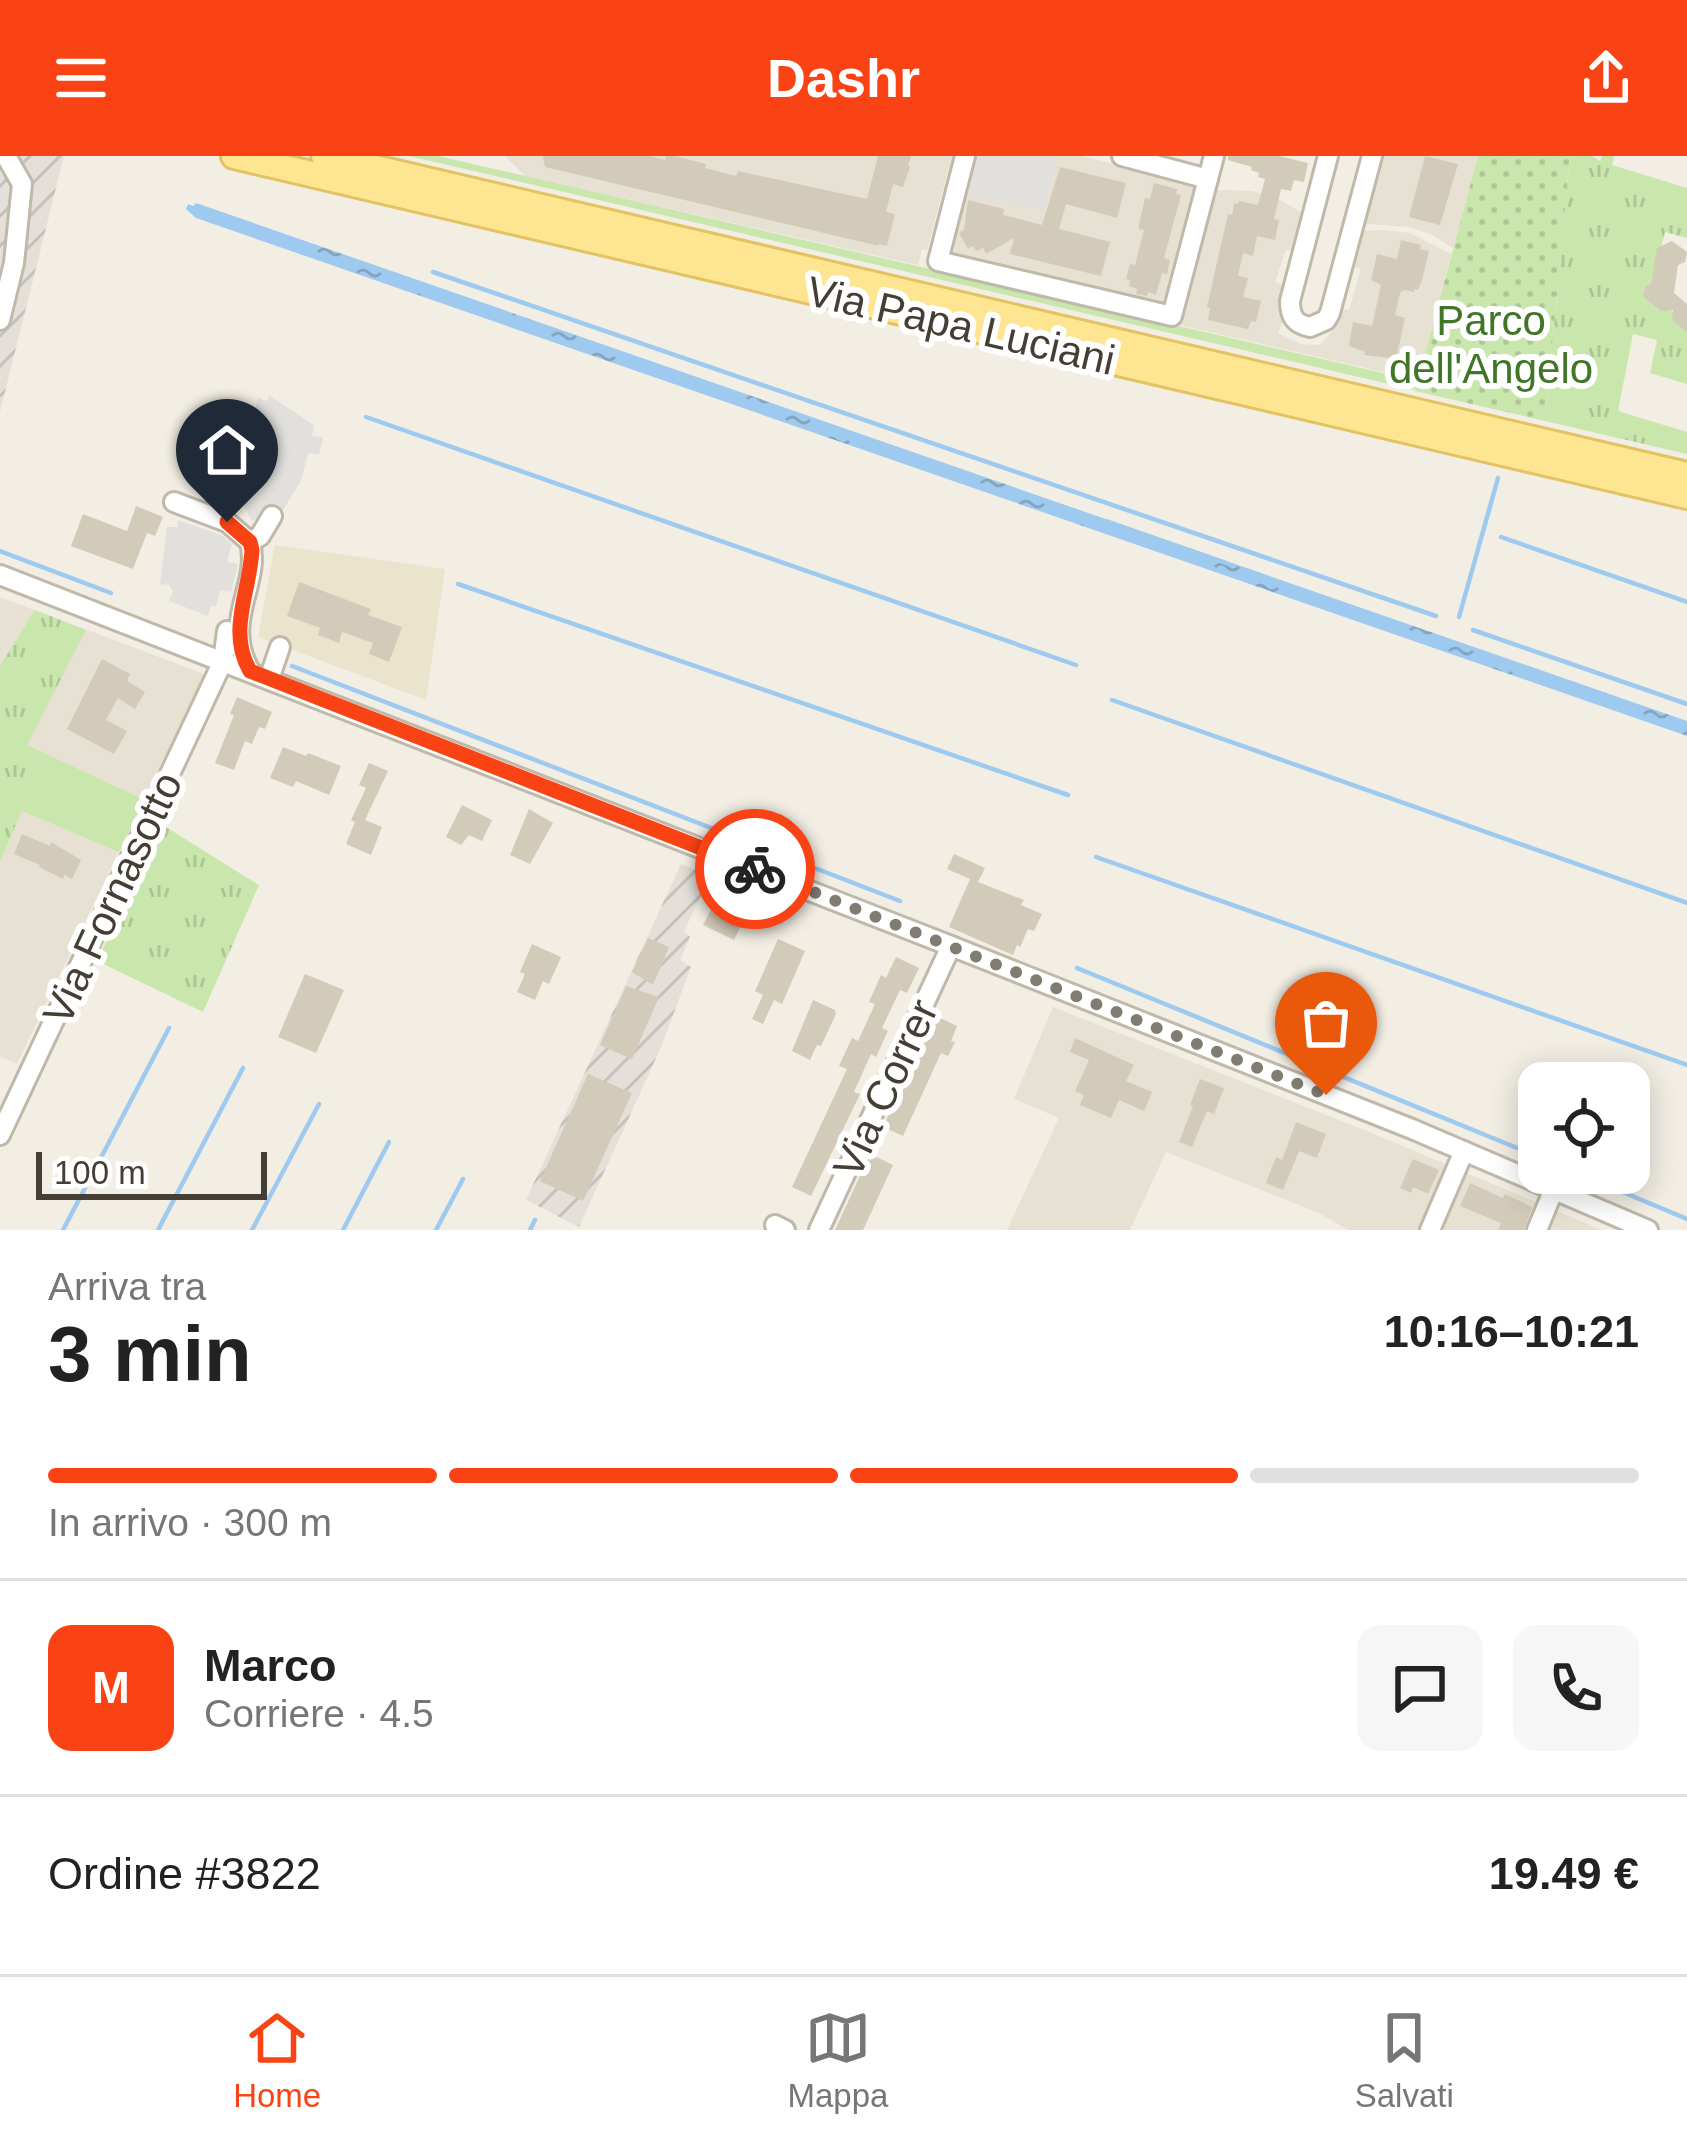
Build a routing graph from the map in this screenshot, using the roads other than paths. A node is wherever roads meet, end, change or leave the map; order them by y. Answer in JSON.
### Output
{"nodes":[{"id":1,"x":6,"y":156,"type":"edge"},
{"id":2,"x":234,"y":156,"type":"edge"},
{"id":3,"x":324,"y":156,"type":"edge"},
{"id":4,"x":965,"y":156,"type":"edge"},
{"id":5,"x":1122,"y":156,"type":"edge"},
{"id":6,"x":1214,"y":156,"type":"edge"},
{"id":7,"x":1328,"y":156,"type":"edge"},
{"id":8,"x":1372,"y":156,"type":"edge"},
{"id":9,"x":1208,"y":178,"type":"junction"},
{"id":10,"x":0,"y":320,"type":"edge"},
{"id":11,"x":1687,"y":475,"type":"edge"},
{"id":12,"x":1687,"y":496,"type":"edge"},
{"id":13,"x":183,"y":512,"type":"dead end"},
{"id":14,"x":272,"y":516,"type":"dead end"},
{"id":15,"x":250,"y":542,"type":"junction"},
{"id":16,"x":0,"y":575,"type":"edge"},
{"id":17,"x":233,"y":639,"type":"junction"},
{"id":18,"x":280,"y":647,"type":"dead end"},
{"id":19,"x":201,"y":652,"type":"junction"},
{"id":20,"x":223,"y":662,"type":"junction"},
{"id":21,"x":250,"y":671,"type":"junction"},
{"id":22,"x":269,"y":679,"type":"junction"},
{"id":23,"x":951,"y":946,"type":"junction"},
{"id":24,"x":0,"y":1135,"type":"edge"},
{"id":25,"x":1464,"y":1151,"type":"junction"},
{"id":26,"x":1518,"y":1174,"type":"edge"},
{"id":27,"x":1552,"y":1194,"type":"edge"},
{"id":28,"x":1565,"y":1194,"type":"edge"},
{"id":29,"x":819,"y":1230,"type":"edge"},
{"id":30,"x":1430,"y":1230,"type":"edge"},
{"id":31,"x":1537,"y":1230,"type":"edge"},
{"id":32,"x":1648,"y":1230,"type":"edge"}],
"edges":[{"from":1,"to":10,"type":"street"},
{"from":2,"to":12,"type":"main road","name":"Via Papa Luciani"},
{"from":3,"to":11,"type":"main road","name":"Via Papa Luciani"},
{"from":4,"to":9,"type":"street"},
{"from":5,"to":9,"type":"street"},
{"from":6,"to":9,"type":"street"},
{"from":7,"to":8,"type":"street"},
{"from":13,"to":15,"type":"street"},
{"from":14,"to":15,"type":"street"},
{"from":15,"to":17,"type":"street","name":"Via Fornasotto"},
{"from":16,"to":19,"type":"street"},
{"from":17,"to":19,"type":"street"},
{"from":17,"to":20,"type":"street","name":"Via Fornasotto"},
{"from":17,"to":21,"type":"street"},
{"from":18,"to":22,"type":"street"},
{"from":19,"to":20,"type":"street"},
{"from":20,"to":21,"type":"street"},
{"from":20,"to":24,"type":"street","name":"Via Fornasotto"},
{"from":21,"to":22,"type":"street"},
{"from":22,"to":23,"type":"street"},
{"from":23,"to":25,"type":"street"},
{"from":23,"to":29,"type":"street","name":"Via Correr"},
{"from":25,"to":26,"type":"street"},
{"from":25,"to":30,"type":"street"},
{"from":27,"to":31,"type":"street"},
{"from":28,"to":32,"type":"street"}]}
